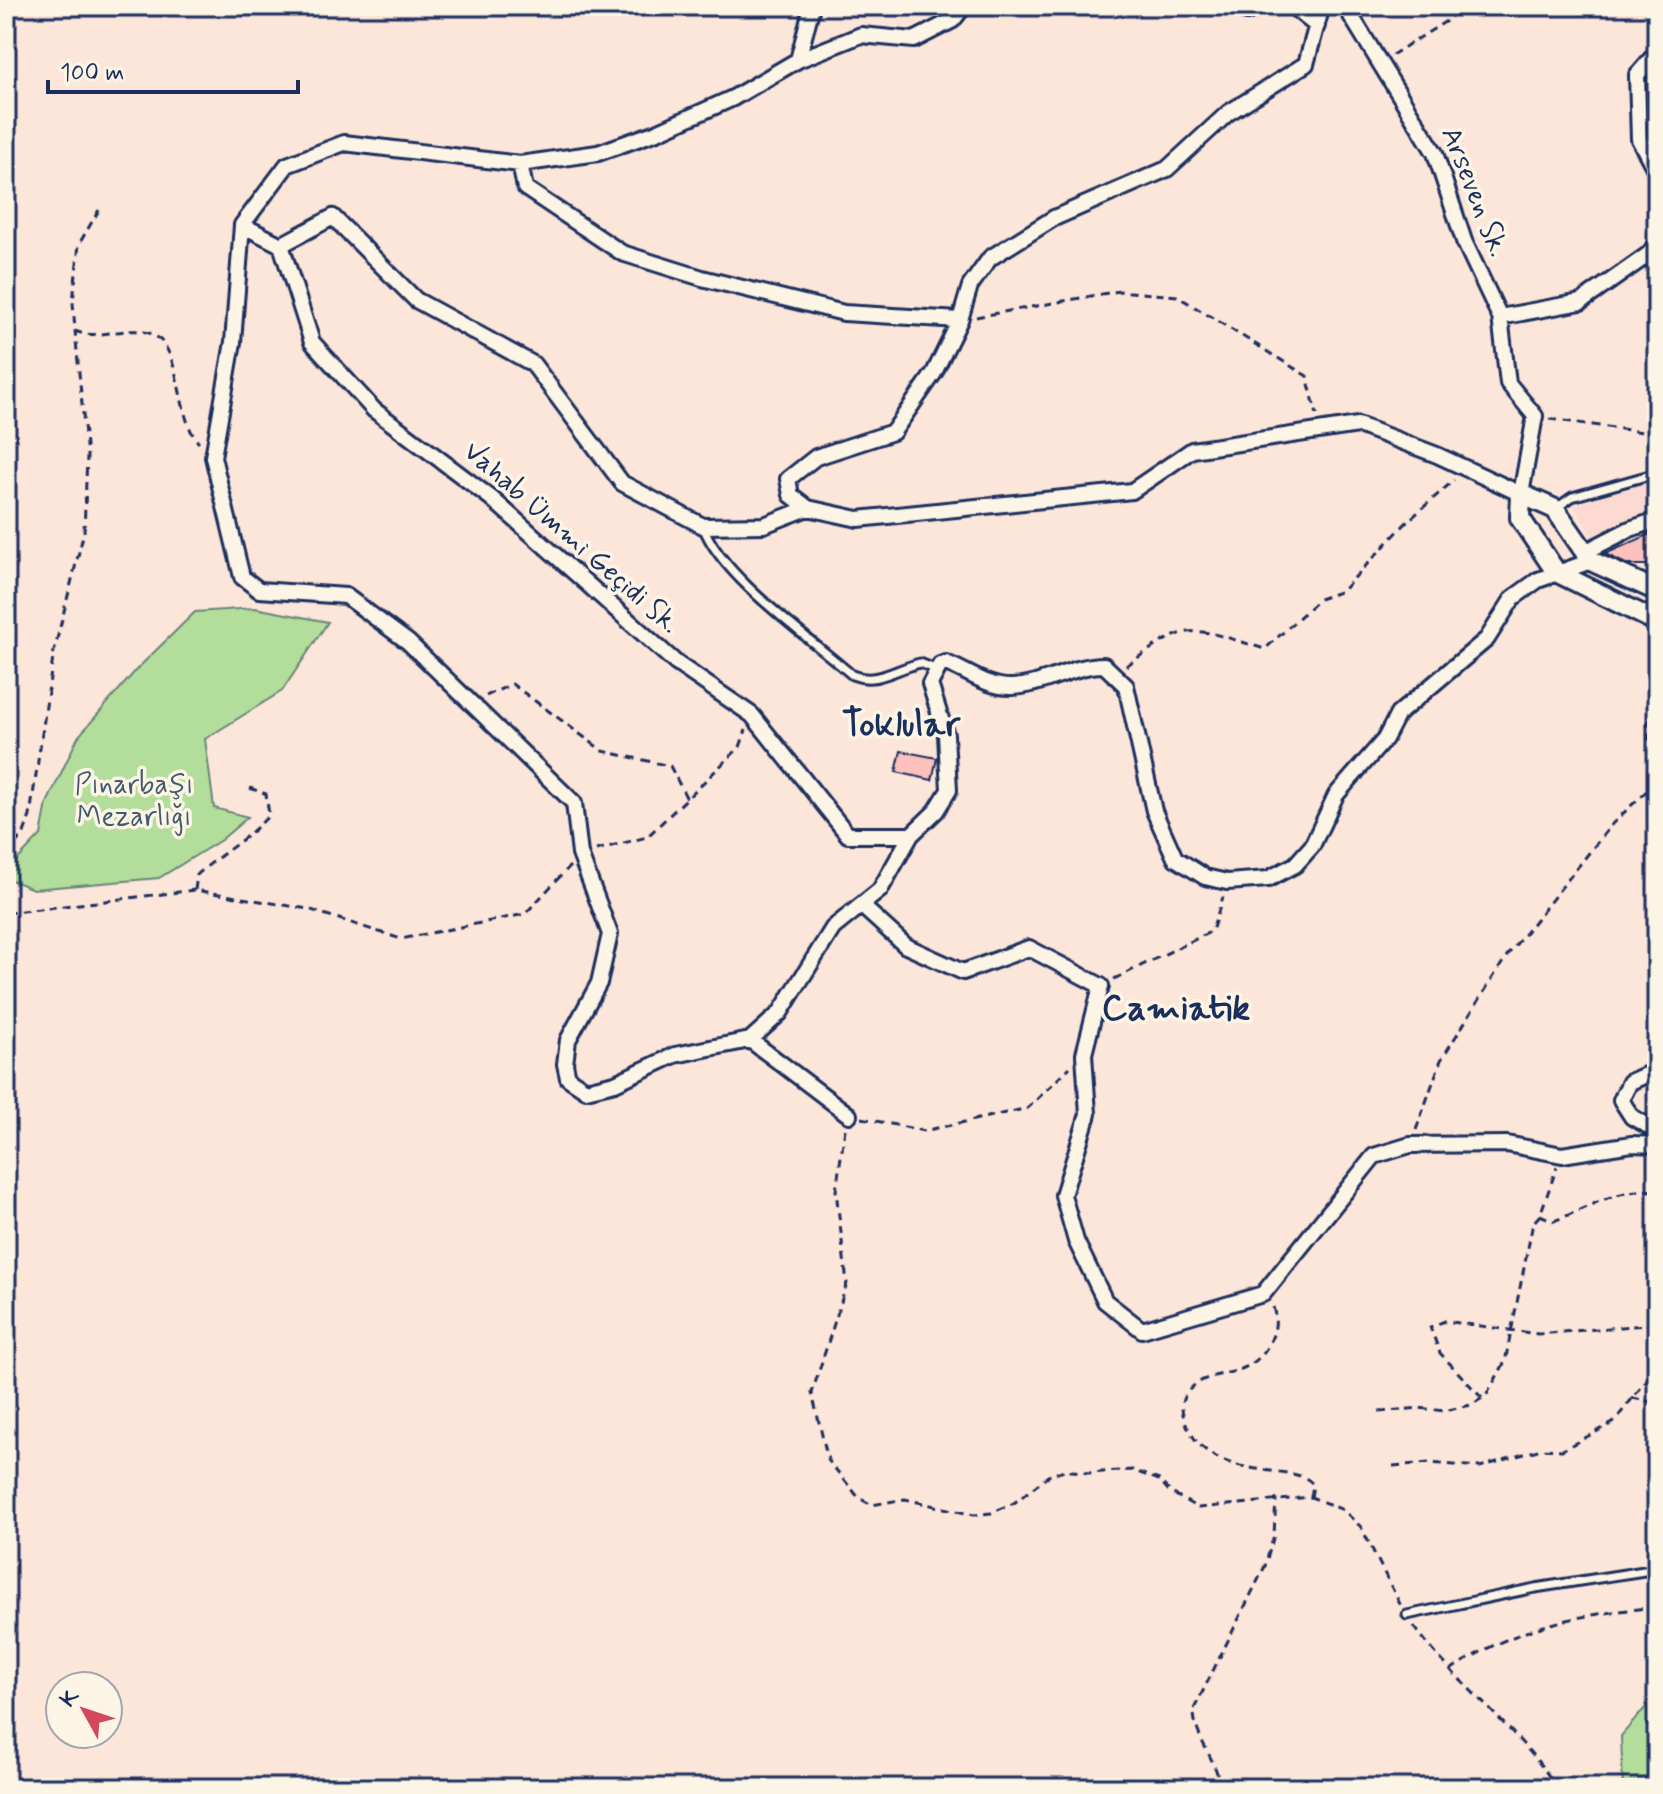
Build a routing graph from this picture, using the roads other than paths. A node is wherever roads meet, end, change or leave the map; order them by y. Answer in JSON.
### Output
{"nodes":[{"id":1,"x":812,"y":6,"type":"edge"},
{"id":2,"x":964,"y":6,"type":"edge"},
{"id":3,"x":1236,"y":6,"type":"edge"},
{"id":4,"x":1259,"y":6,"type":"edge"},
{"id":5,"x":1292,"y":6,"type":"edge"},
{"id":6,"x":1322,"y":6,"type":"edge"},
{"id":7,"x":1345,"y":6,"type":"edge"},
{"id":8,"x":1317,"y":26,"type":"junction"},
{"id":9,"x":1657,"y":52,"type":"edge"},
{"id":10,"x":798,"y":60,"type":"junction"},
{"id":11,"x":520,"y":164,"type":"junction"},
{"id":12,"x":1657,"y":173,"type":"edge"},
{"id":13,"x":242,"y":225,"type":"junction"},
{"id":14,"x":1657,"y":243,"type":"edge"},
{"id":15,"x":281,"y":245,"type":"junction"},
{"id":16,"x":1500,"y":317,"type":"junction"},
{"id":17,"x":960,"y":320,"type":"junction"},
{"id":18,"x":1657,"y":473,"type":"edge"},
{"id":19,"x":1521,"y":494,"type":"junction"},
{"id":20,"x":808,"y":508,"type":"junction"},
{"id":21,"x":1555,"y":509,"type":"junction"},
{"id":22,"x":1657,"y":520,"type":"edge"},
{"id":23,"x":703,"y":526,"type":"junction"},
{"id":24,"x":1588,"y":557,"type":"junction"},
{"id":25,"x":1556,"y":572,"type":"junction"},
{"id":26,"x":1657,"y":591,"type":"edge"},
{"id":27,"x":1657,"y":622,"type":"edge"},
{"id":28,"x":935,"y":669,"type":"junction"},
{"id":29,"x":911,"y":835,"type":"junction"},
{"id":30,"x":862,"y":906,"type":"junction"},
{"id":31,"x":750,"y":1040,"type":"junction"},
{"id":32,"x":1657,"y":1070,"type":"edge"},
{"id":33,"x":849,"y":1115,"type":"road end"},
{"id":34,"x":1657,"y":1131,"type":"edge"},
{"id":35,"x":1657,"y":1145,"type":"edge"},
{"id":36,"x":1657,"y":1569,"type":"edge"},
{"id":37,"x":1407,"y":1615,"type":"road end"}],
"edges":[{"from":1,"to":10,"type":"street"},
{"from":2,"to":10,"type":"street"},
{"from":3,"to":4,"type":"street"},
{"from":5,"to":8,"type":"street"},
{"from":6,"to":8,"type":"street"},
{"from":7,"to":16,"type":"street","name":"Arseven Sk."},
{"from":8,"to":17,"type":"street"},
{"from":9,"to":12,"type":"street"},
{"from":10,"to":11,"type":"street"},
{"from":11,"to":13,"type":"street"},
{"from":11,"to":17,"type":"street"},
{"from":13,"to":15,"type":"street"},
{"from":13,"to":31,"type":"street"},
{"from":14,"to":16,"type":"street"},
{"from":15,"to":23,"type":"street"},
{"from":15,"to":29,"type":"street","name":"Vahab Ümmi Geçidi Sk."},
{"from":16,"to":19,"type":"street","name":"Arseven Sk."},
{"from":17,"to":20,"type":"street"},
{"from":18,"to":21,"type":"lane"},
{"from":19,"to":20,"type":"street"},
{"from":19,"to":21,"type":"street"},
{"from":19,"to":25,"type":"street"},
{"from":20,"to":23,"type":"street"},
{"from":21,"to":24,"type":"street"},
{"from":22,"to":24,"type":"street"},
{"from":23,"to":28,"type":"lane"},
{"from":24,"to":25,"type":"street"},
{"from":24,"to":26,"type":"street"},
{"from":25,"to":27,"type":"street"},
{"from":25,"to":28,"type":"street"},
{"from":28,"to":29,"type":"street"},
{"from":29,"to":30,"type":"street"},
{"from":30,"to":31,"type":"street"},
{"from":30,"to":35,"type":"street"},
{"from":31,"to":33,"type":"street"},
{"from":32,"to":34,"type":"street"},
{"from":36,"to":37,"type":"lane"}]}
